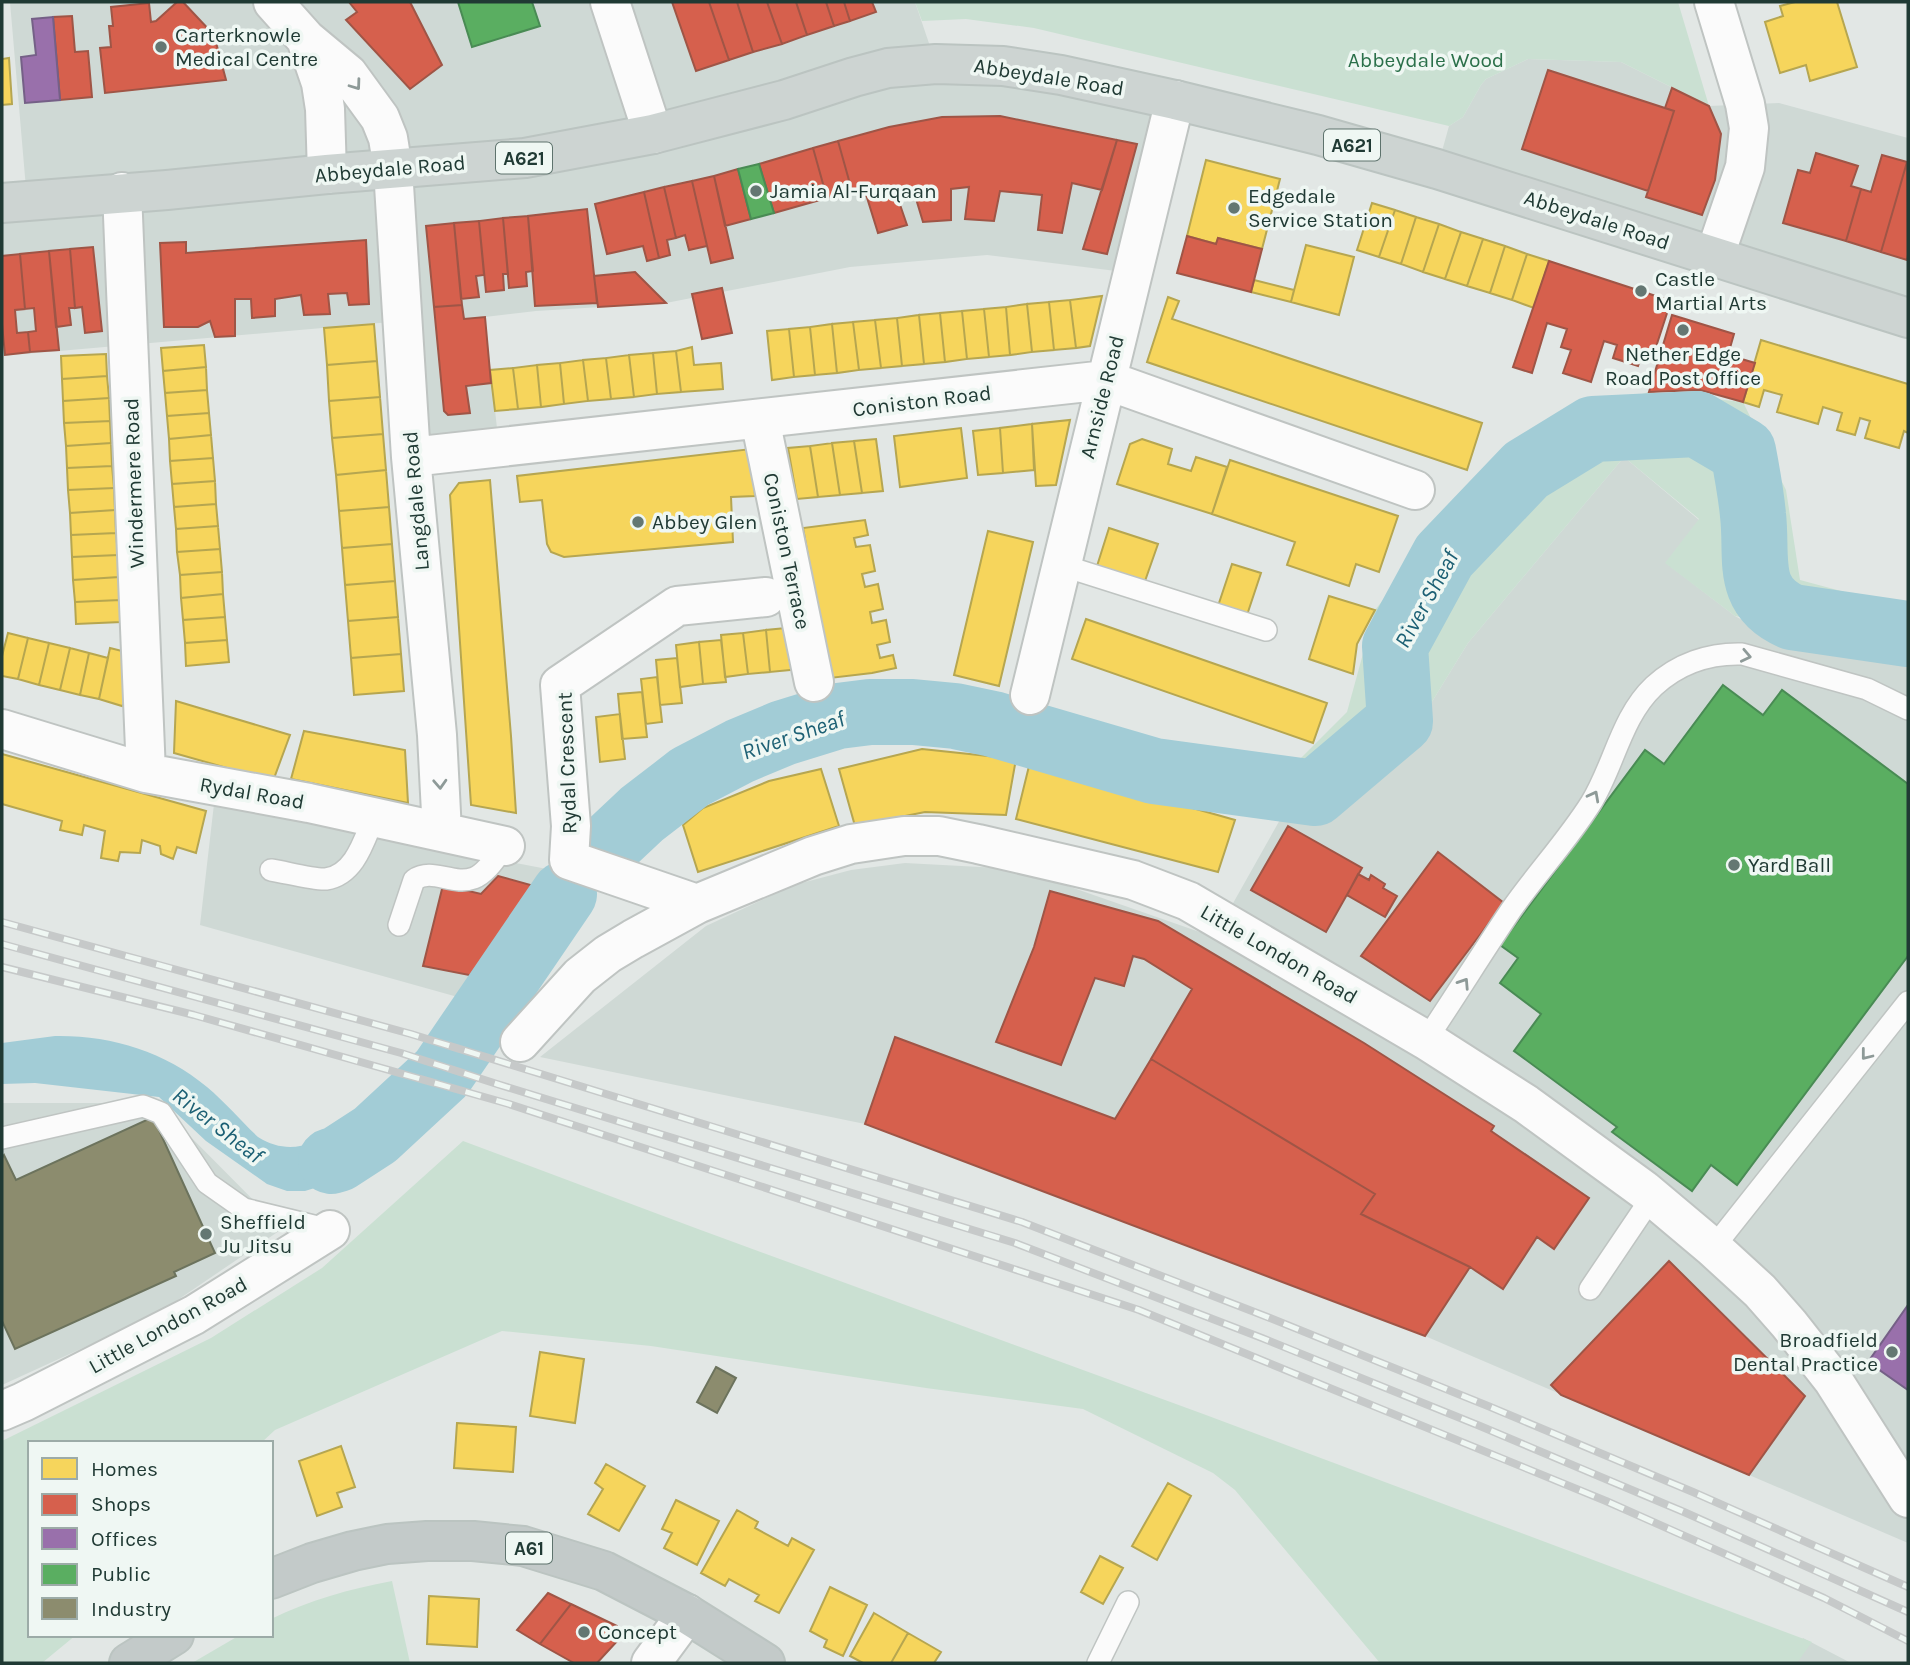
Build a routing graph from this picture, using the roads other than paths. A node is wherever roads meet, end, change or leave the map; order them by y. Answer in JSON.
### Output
{"nodes":[{"id":1,"x":274,"y":2,"type":"edge"},
{"id":2,"x":610,"y":2,"type":"edge"},
{"id":3,"x":1714,"y":2,"type":"edge"},
{"id":4,"x":306,"y":39,"type":"junction"},
{"id":5,"x":1175,"y":100,"type":"junction"},
{"id":6,"x":653,"y":134,"type":"junction"},
{"id":7,"x":393,"y":169,"type":"junction"},
{"id":8,"x":327,"y":174,"type":"junction"},
{"id":9,"x":122,"y":192,"type":"junction"},
{"id":10,"x":2,"y":202,"type":"edge"},
{"id":11,"x":1714,"y":258,"type":"junction"},
{"id":12,"x":1908,"y":318,"type":"edge"},
{"id":13,"x":1106,"y":380,"type":"junction"},
{"id":14,"x":760,"y":419,"type":"junction"},
{"id":15,"x":411,"y":457,"type":"junction"},
{"id":16,"x":1415,"y":490,"type":"dead end"},
{"id":17,"x":1061,"y":565,"type":"junction"},
{"id":18,"x":766,"y":597,"type":"dead end"},
{"id":19,"x":1266,"y":630,"type":"dead end"},
{"id":20,"x":814,"y":682,"type":"dead end"},
{"id":21,"x":1030,"y":695,"type":"dead end"},
{"id":22,"x":1908,"y":709,"type":"edge"},
{"id":23,"x":2,"y":729,"type":"edge"},
{"id":24,"x":146,"y":773,"type":"junction"},
{"id":25,"x":374,"y":817,"type":"junction"},
{"id":26,"x":442,"y":832,"type":"junction"},
{"id":27,"x":505,"y":846,"type":"joint"},
{"id":28,"x":271,"y":870,"type":"dead end"},
{"id":29,"x":697,"y":904,"type":"junction"},
{"id":30,"x":399,"y":925,"type":"dead end"},
{"id":31,"x":1908,"y":1002,"type":"edge"},
{"id":32,"x":1426,"y":1040,"type":"junction"},
{"id":33,"x":520,"y":1042,"type":"dead end"},
{"id":34,"x":2,"y":1138,"type":"edge"},
{"id":35,"x":1652,"y":1197,"type":"junction"},
{"id":36,"x":330,"y":1230,"type":"joint"},
{"id":37,"x":1713,"y":1248,"type":"junction"},
{"id":38,"x":1590,"y":1289,"type":"dead end"},
{"id":39,"x":2,"y":1411,"type":"edge"},
{"id":40,"x":1908,"y":1498,"type":"edge"},
{"id":41,"x":273,"y":1578,"type":"edge"},
{"id":42,"x":1128,"y":1602,"type":"dead end"},
{"id":43,"x":687,"y":1614,"type":"junction"},
{"id":44,"x":171,"y":1637,"type":"edge"},
{"id":45,"x":129,"y":1663,"type":"edge"},
{"id":46,"x":652,"y":1663,"type":"edge"},
{"id":47,"x":765,"y":1663,"type":"edge"},
{"id":48,"x":1098,"y":1663,"type":"edge"}],
"edges":[{"from":1,"to":4,"type":"street"},
{"from":2,"to":6,"type":"street"},
{"from":3,"to":11,"type":"street"},
{"from":4,"to":7,"type":"street","name":"Langdale Road","one_way":true},
{"from":4,"to":8,"type":"street"},
{"from":5,"to":6,"type":"main road","name":"Abbeydale Road","number":"A621"},
{"from":5,"to":11,"type":"main road","name":"Abbeydale Road","number":"A621"},
{"from":5,"to":13,"type":"street","name":"Arnside Road"},
{"from":6,"to":7,"type":"main road","name":"Abbeydale Road","number":"A621"},
{"from":7,"to":8,"type":"main road","name":"Abbeydale Road","number":"A621"},
{"from":7,"to":15,"type":"street","name":"Langdale Road"},
{"from":8,"to":9,"type":"main road","name":"Abbeydale Road","number":"A621"},
{"from":9,"to":10,"type":"main road","name":"Abbeydale Road","number":"A621"},
{"from":9,"to":24,"type":"street","name":"Windermere Road"},
{"from":11,"to":12,"type":"main road","name":"Abbeydale Road","number":"A621"},
{"from":13,"to":14,"type":"street","name":"Coniston Road"},
{"from":13,"to":16,"type":"street","name":"Coniston Road"},
{"from":13,"to":17,"type":"street","name":"Arnside Road"},
{"from":14,"to":15,"type":"street","name":"Coniston Road"},
{"from":14,"to":20,"type":"street","name":"Coniston Terrace"},
{"from":15,"to":26,"type":"street","name":"Langdale Road","one_way":true},
{"from":17,"to":19,"type":"lane"},
{"from":17,"to":21,"type":"street","name":"Arnside Road"},
{"from":18,"to":29,"type":"street","name":"Rydal Crescent"},
{"from":32,"to":22,"type":"lane","one_way":true},
{"from":23,"to":24,"type":"street","name":"Rydal Road"},
{"from":24,"to":25,"type":"street","name":"Rydal Road"},
{"from":25,"to":26,"type":"street","name":"Rydal Road"},
{"from":25,"to":28,"type":"lane"},
{"from":26,"to":27,"type":"street","name":"Rydal Road"},
{"from":27,"to":30,"type":"lane"},
{"from":29,"to":32,"type":"street","name":"Little London Road"},
{"from":29,"to":33,"type":"street","name":"Little London Road"},
{"from":31,"to":37,"type":"lane","one_way":true},
{"from":32,"to":35,"type":"street","name":"Little London Road"},
{"from":34,"to":36,"type":"lane"},
{"from":35,"to":37,"type":"street","name":"Little London Road"},
{"from":35,"to":38,"type":"lane"},
{"from":36,"to":39,"type":"street","name":"Little London Road"},
{"from":37,"to":40,"type":"street","name":"Little London Road"},
{"from":41,"to":43,"type":"highway","number":"A61"},
{"from":42,"to":48,"type":"lane"},
{"from":43,"to":46,"type":"street"},
{"from":43,"to":47,"type":"highway","number":"A61"},
{"from":44,"to":45,"type":"highway"}]}
